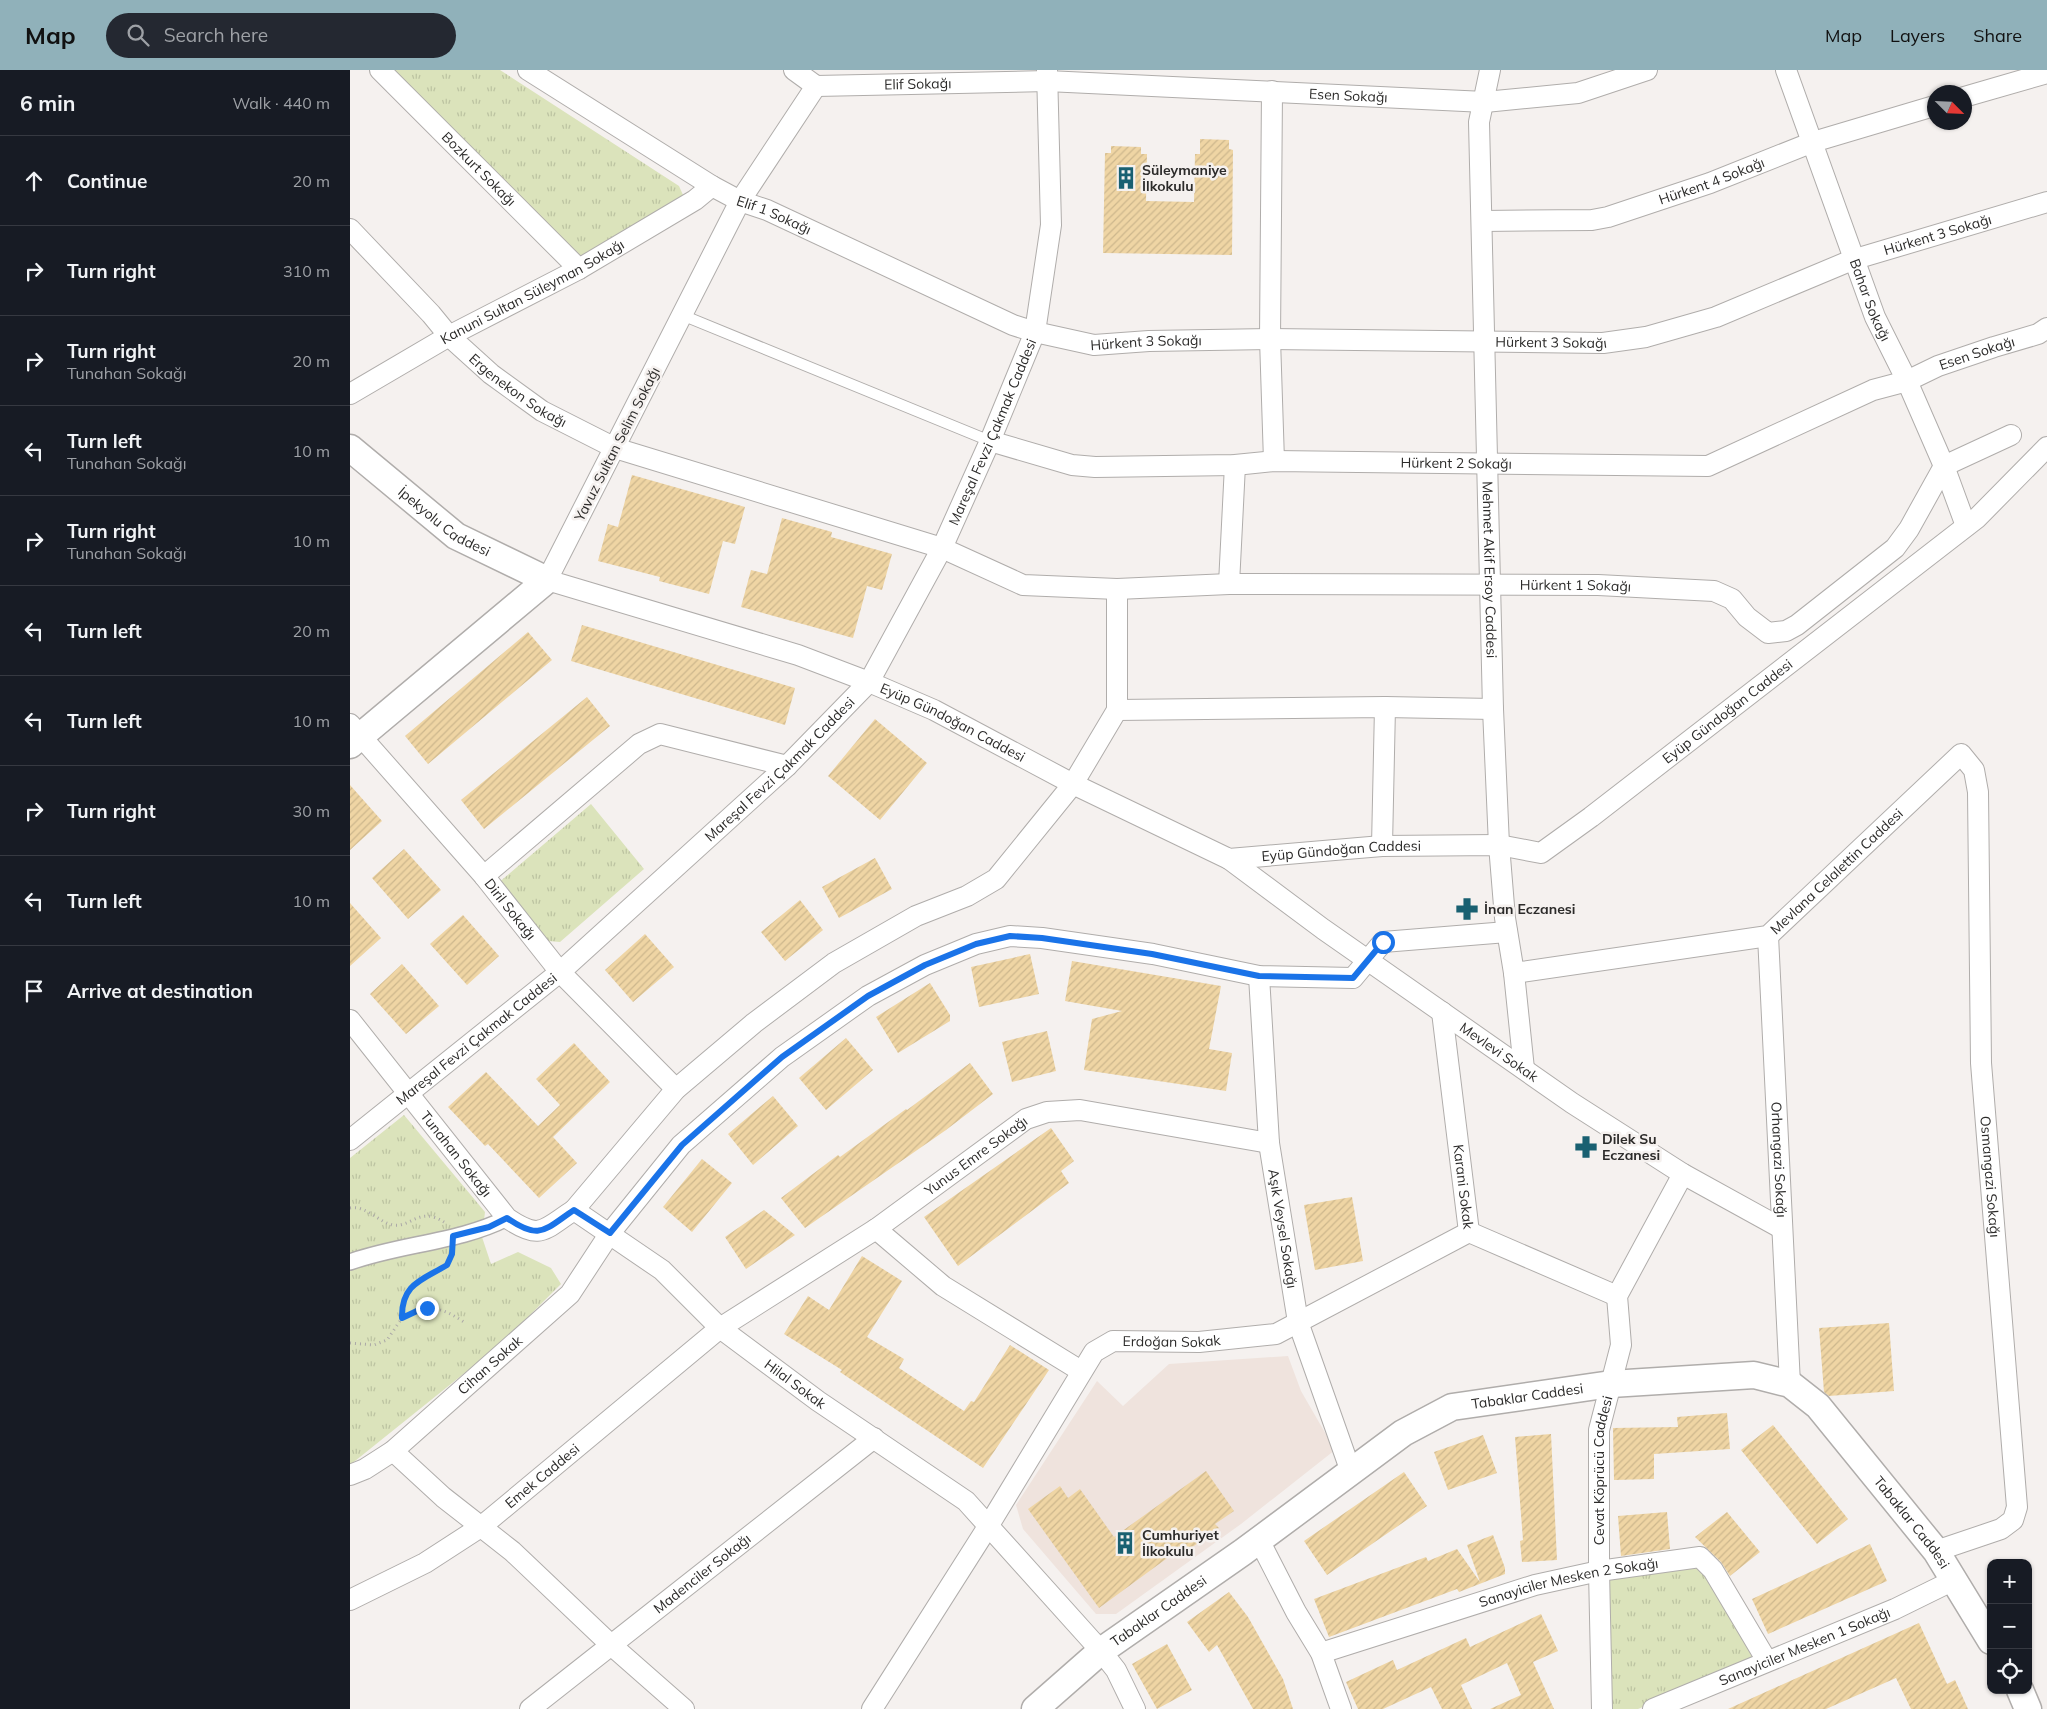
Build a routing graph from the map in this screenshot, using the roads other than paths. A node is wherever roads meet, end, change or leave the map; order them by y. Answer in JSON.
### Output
{"nodes":[{"id":1,"x":380,"y":70,"type":"edge"},
{"id":2,"x":528,"y":70,"type":"edge"},
{"id":3,"x":794,"y":70,"type":"edge"},
{"id":4,"x":1490,"y":70,"type":"edge"},
{"id":5,"x":1646,"y":70,"type":"edge"},
{"id":6,"x":1786,"y":70,"type":"edge"},
{"id":7,"x":2047,"y":73,"type":"edge"},
{"id":8,"x":1047,"y":75,"type":"edge"},
{"id":9,"x":816,"y":86,"type":"junction"},
{"id":10,"x":1272,"y":91,"type":"junction"},
{"id":11,"x":1972,"y":95,"type":"edge"},
{"id":12,"x":1484,"y":102,"type":"junction"},
{"id":13,"x":1927,"y":108,"type":"edge"},
{"id":14,"x":1813,"y":142,"type":"junction"},
{"id":15,"x":712,"y":186,"type":"junction"},
{"id":16,"x":740,"y":201,"type":"junction"},
{"id":17,"x":2047,"y":202,"type":"edge"},
{"id":18,"x":1482,"y":221,"type":"junction"},
{"id":19,"x":350,"y":229,"type":"edge"},
{"id":20,"x":1852,"y":260,"type":"junction"},
{"id":21,"x":579,"y":268,"type":"junction"},
{"id":22,"x":682,"y":315,"type":"junction"},
{"id":23,"x":2047,"y":328,"type":"edge"},
{"id":24,"x":1035,"y":332,"type":"junction"},
{"id":25,"x":449,"y":336,"type":"junction"},
{"id":26,"x":1270,"y":339,"type":"junction"},
{"id":27,"x":1485,"y":342,"type":"junction"},
{"id":28,"x":1907,"y":381,"type":"junction"},
{"id":29,"x":350,"y":394,"type":"edge"},
{"id":30,"x":2011,"y":435,"type":"dead end"},
{"id":31,"x":990,"y":441,"type":"junction"},
{"id":32,"x":2047,"y":447,"type":"edge"},
{"id":33,"x":350,"y":448,"type":"edge"},
{"id":34,"x":615,"y":448,"type":"junction"},
{"id":35,"x":1274,"y":461,"type":"junction"},
{"id":36,"x":1235,"y":465,"type":"junction"},
{"id":37,"x":1488,"y":465,"type":"junction"},
{"id":38,"x":1944,"y":466,"type":"junction"},
{"id":39,"x":1966,"y":526,"type":"junction"},
{"id":40,"x":942,"y":548,"type":"junction"},
{"id":41,"x":547,"y":580,"type":"junction"},
{"id":42,"x":1230,"y":584,"type":"junction"},
{"id":43,"x":1490,"y":584,"type":"junction"},
{"id":44,"x":1116,"y":589,"type":"junction"},
{"id":45,"x":868,"y":682,"type":"junction"},
{"id":46,"x":1385,"y":707,"type":"junction"},
{"id":47,"x":1117,"y":710,"type":"junction"},
{"id":48,"x":1493,"y":710,"type":"junction"},
{"id":49,"x":354,"y":735,"type":"edge"},
{"id":50,"x":1961,"y":754,"type":"joint"},
{"id":51,"x":787,"y":766,"type":"junction"},
{"id":52,"x":1073,"y":784,"type":"junction"},
{"id":53,"x":1499,"y":845,"type":"junction"},
{"id":54,"x":1382,"y":846,"type":"junction"},
{"id":55,"x":1229,"y":858,"type":"junction"},
{"id":56,"x":484,"y":876,"type":"junction"},
{"id":57,"x":1507,"y":932,"type":"junction"},
{"id":58,"x":1768,"y":936,"type":"junction"},
{"id":59,"x":1369,"y":960,"type":"junction"},
{"id":60,"x":560,"y":972,"type":"junction"},
{"id":61,"x":1514,"y":974,"type":"junction"},
{"id":62,"x":1259,"y":976,"type":"junction"},
{"id":63,"x":1442,"y":1012,"type":"junction"},
{"id":64,"x":350,"y":1020,"type":"edge"},
{"id":65,"x":1524,"y":1069,"type":"junction"},
{"id":66,"x":676,"y":1089,"type":"junction"},
{"id":67,"x":408,"y":1093,"type":"junction"},
{"id":68,"x":350,"y":1140,"type":"edge"},
{"id":69,"x":1269,"y":1143,"type":"junction"},
{"id":70,"x":1683,"y":1174,"type":"junction"},
{"id":71,"x":574,"y":1210,"type":"junction"},
{"id":72,"x":507,"y":1218,"type":"junction"},
{"id":73,"x":1781,"y":1228,"type":"junction"},
{"id":74,"x":876,"y":1229,"type":"junction"},
{"id":75,"x":1470,"y":1232,"type":"junction"},
{"id":76,"x":610,"y":1233,"type":"junction"},
{"id":77,"x":350,"y":1262,"type":"edge"},
{"id":78,"x":1617,"y":1296,"type":"junction"},
{"id":79,"x":1298,"y":1322,"type":"junction"},
{"id":80,"x":720,"y":1328,"type":"junction"},
{"id":81,"x":1081,"y":1371,"type":"junction"},
{"id":82,"x":1611,"y":1384,"type":"junction"},
{"id":83,"x":1790,"y":1384,"type":"junction"},
{"id":84,"x":874,"y":1438,"type":"junction"},
{"id":85,"x":393,"y":1451,"type":"junction"},
{"id":86,"x":1351,"y":1472,"type":"junction"},
{"id":87,"x":350,"y":1475,"type":"edge"},
{"id":88,"x":989,"y":1525,"type":"junction"},
{"id":89,"x":482,"y":1526,"type":"junction"},
{"id":90,"x":1259,"y":1540,"type":"junction"},
{"id":91,"x":1936,"y":1551,"type":"junction"},
{"id":92,"x":1599,"y":1571,"type":"junction"},
{"id":93,"x":1954,"y":1580,"type":"junction"},
{"id":94,"x":350,"y":1600,"type":"edge"},
{"id":95,"x":1987,"y":1634,"type":"edge"},
{"id":96,"x":610,"y":1644,"type":"junction"},
{"id":97,"x":1101,"y":1651,"type":"junction"},
{"id":98,"x":1321,"y":1653,"type":"junction"},
{"id":99,"x":1767,"y":1661,"type":"junction"},
{"id":100,"x":2022,"y":1694,"type":"edge"},
{"id":101,"x":530,"y":1709,"type":"edge"},
{"id":102,"x":684,"y":1709,"type":"edge"},
{"id":103,"x":872,"y":1709,"type":"edge"},
{"id":104,"x":1035,"y":1709,"type":"edge"},
{"id":105,"x":1135,"y":1709,"type":"edge"},
{"id":106,"x":1341,"y":1709,"type":"edge"},
{"id":107,"x":1602,"y":1709,"type":"edge"},
{"id":108,"x":1653,"y":1709,"type":"edge"},
{"id":109,"x":2028,"y":1709,"type":"edge"}],
"edges":[{"from":1,"to":21,"type":"street","name":"Bozkurt Sokağı"},
{"from":2,"to":15,"type":"street","name":"Elif 1 Sokağı"},
{"from":3,"to":9,"type":"street"},
{"from":4,"to":12,"type":"street","name":"Mehmet Akif Ersoy Caddesi"},
{"from":5,"to":12,"type":"street","name":"Esen Sokağı"},
{"from":6,"to":14,"type":"street","name":"Bahar Sokağı"},
{"from":7,"to":11,"type":"street"},
{"from":8,"to":9,"type":"street","name":"Elif Sokağı"},
{"from":8,"to":10,"type":"street","name":"Esen Sokağı"},
{"from":8,"to":24,"type":"street","name":"Mareşal Fevzi Çakmak Caddesi"},
{"from":9,"to":16,"type":"street","name":"Yavuz Sultan Selim Sokağı"},
{"from":10,"to":12,"type":"street","name":"Esen Sokağı"},
{"from":10,"to":26,"type":"street"},
{"from":12,"to":18,"type":"street","name":"Mehmet Akif Ersoy Caddesi"},
{"from":13,"to":14,"type":"street","name":"Hürkent 4 Sokağı"},
{"from":14,"to":18,"type":"street","name":"Hürkent 4 Sokağı"},
{"from":14,"to":20,"type":"street","name":"Bahar Sokağı"},
{"from":15,"to":16,"type":"street","name":"Elif 1 Sokağı"},
{"from":15,"to":21,"type":"street","name":"Kanuni Sultan Süleyman Sokağı"},
{"from":16,"to":22,"type":"street","name":"Yavuz Sultan Selim Sokağı"},
{"from":16,"to":24,"type":"street","name":"Elif 1 Sokağı"},
{"from":17,"to":20,"type":"street","name":"Hürkent 3 Sokağı"},
{"from":18,"to":27,"type":"street","name":"Mehmet Akif Ersoy Caddesi"},
{"from":19,"to":25,"type":"street","name":"Ergenekon Sokağı"},
{"from":20,"to":27,"type":"street","name":"Hürkent 3 Sokağı"},
{"from":20,"to":28,"type":"street","name":"Bahar Sokağı"},
{"from":21,"to":25,"type":"street","name":"Kanuni Sultan Süleyman Sokağı"},
{"from":22,"to":31,"type":"lane"},
{"from":22,"to":34,"type":"street","name":"Yavuz Sultan Selim Sokağı"},
{"from":23,"to":28,"type":"street","name":"Esen Sokağı"},
{"from":24,"to":26,"type":"street","name":"Hürkent 3 Sokağı"},
{"from":24,"to":31,"type":"street","name":"Mareşal Fevzi Çakmak Caddesi"},
{"from":25,"to":29,"type":"street","name":"Kanuni Sultan Süleyman Sokağı"},
{"from":25,"to":34,"type":"street","name":"Ergenekon Sokağı"},
{"from":26,"to":27,"type":"street","name":"Hürkent 3 Sokağı"},
{"from":26,"to":35,"type":"street"},
{"from":27,"to":37,"type":"street","name":"Mehmet Akif Ersoy Caddesi"},
{"from":28,"to":37,"type":"street","name":"Hürkent 2 Sokağı"},
{"from":28,"to":38,"type":"street","name":"Bahar Sokağı"},
{"from":30,"to":38,"type":"street"},
{"from":31,"to":36,"type":"street","name":"Hürkent 2 Sokağı"},
{"from":31,"to":40,"type":"street","name":"Mareşal Fevzi Çakmak Caddesi"},
{"from":32,"to":39,"type":"street","name":"Eyüp Gündoğan Caddesi"},
{"from":33,"to":41,"type":"street","name":"İpekyolu Caddesi"},
{"from":34,"to":40,"type":"street","name":"Ergenekon Sokağı"},
{"from":34,"to":41,"type":"street","name":"Yavuz Sultan Selim Sokağı"},
{"from":35,"to":36,"type":"street","name":"Hürkent 2 Sokağı"},
{"from":35,"to":37,"type":"street","name":"Hürkent 2 Sokağı"},
{"from":36,"to":42,"type":"street"},
{"from":37,"to":43,"type":"street","name":"Mehmet Akif Ersoy Caddesi"},
{"from":38,"to":39,"type":"street","name":"Bahar Sokağı"},
{"from":38,"to":43,"type":"street","name":"Hürkent 1 Sokağı"},
{"from":39,"to":53,"type":"street","name":"Eyüp Gündoğan Caddesi"},
{"from":40,"to":44,"type":"street","name":"Hürkent 1 Sokağı"},
{"from":40,"to":45,"type":"street","name":"Mareşal Fevzi Çakmak Caddesi"},
{"from":41,"to":45,"type":"street","name":"Eyüp Gündoğan Caddesi"},
{"from":41,"to":49,"type":"street","name":"Yavuz Sultan Selim Sokağı"},
{"from":42,"to":43,"type":"street","name":"Hürkent 1 Sokağı"},
{"from":42,"to":44,"type":"street","name":"Hürkent 1 Sokağı"},
{"from":43,"to":48,"type":"street","name":"Mehmet Akif Ersoy Caddesi"},
{"from":44,"to":47,"type":"street"},
{"from":45,"to":51,"type":"street","name":"Mareşal Fevzi Çakmak Caddesi"},
{"from":45,"to":52,"type":"street","name":"Eyüp Gündoğan Caddesi"},
{"from":46,"to":47,"type":"street"},
{"from":46,"to":48,"type":"street"},
{"from":46,"to":54,"type":"street"},
{"from":47,"to":52,"type":"street","name":"Tunahan Sokağı"},
{"from":48,"to":53,"type":"street","name":"Mehmet Akif Ersoy Caddesi"},
{"from":49,"to":56,"type":"street","name":"Diril Sokağı"},
{"from":50,"to":58,"type":"street","name":"Mevlana Celalettin Caddesi"},
{"from":50,"to":91,"type":"street","name":"Osmangazi Sokağı"},
{"from":51,"to":56,"type":"street"},
{"from":51,"to":60,"type":"street","name":"Mareşal Fevzi Çakmak Caddesi"},
{"from":52,"to":55,"type":"street","name":"Eyüp Gündoğan Caddesi"},
{"from":52,"to":66,"type":"street","name":"Tunahan Sokağı"},
{"from":53,"to":54,"type":"street","name":"Eyüp Gündoğan Caddesi"},
{"from":53,"to":57,"type":"street","name":"Mehmet Akif Ersoy Caddesi"},
{"from":54,"to":55,"type":"street","name":"Eyüp Gündoğan Caddesi"},
{"from":55,"to":59,"type":"street","name":"Mevlevi Sokak"},
{"from":56,"to":60,"type":"street","name":"Diril Sokağı"},
{"from":57,"to":59,"type":"street"},
{"from":57,"to":61,"type":"street","name":"Mehmet Akif Ersoy Caddesi"},
{"from":58,"to":61,"type":"street","name":"Mevlana Celalettin Caddesi"},
{"from":58,"to":73,"type":"street","name":"Orhangazi Sokağı"},
{"from":59,"to":62,"type":"street"},
{"from":59,"to":63,"type":"street","name":"Mevlevi Sokak"},
{"from":60,"to":66,"type":"street","name":"Diril Sokağı"},
{"from":60,"to":67,"type":"street","name":"Mareşal Fevzi Çakmak Caddesi"},
{"from":61,"to":65,"type":"street","name":"Mehmet Akif Ersoy Caddesi"},
{"from":62,"to":69,"type":"street","name":"Aşık Veysel Sokağı"},
{"from":62,"to":76,"type":"street"},
{"from":63,"to":65,"type":"street","name":"Mevlevi Sokak"},
{"from":63,"to":75,"type":"street","name":"Karani Sokak"},
{"from":64,"to":67,"type":"street","name":"Tunahan Sokağı"},
{"from":65,"to":70,"type":"street","name":"Mevlevi Sokak"},
{"from":66,"to":71,"type":"street","name":"Tunahan Sokağı"},
{"from":67,"to":68,"type":"street","name":"Mareşal Fevzi Çakmak Caddesi"},
{"from":67,"to":72,"type":"street","name":"Tunahan Sokağı"},
{"from":69,"to":74,"type":"street","name":"Yunus Emre Sokağı"},
{"from":69,"to":79,"type":"street","name":"Aşık Veysel Sokağı"},
{"from":70,"to":73,"type":"street","name":"Mevlevi Sokak"},
{"from":70,"to":78,"type":"street"},
{"from":71,"to":72,"type":"street","name":"Tunahan Sokağı"},
{"from":71,"to":76,"type":"street"},
{"from":72,"to":77,"type":"street"},
{"from":73,"to":83,"type":"street","name":"Orhangazi Sokağı"},
{"from":74,"to":80,"type":"street","name":"Yunus Emre Sokağı"},
{"from":74,"to":81,"type":"street"},
{"from":75,"to":78,"type":"street","name":"Karani Sokak"},
{"from":75,"to":79,"type":"street","name":"Erdoğan Sokak"},
{"from":76,"to":80,"type":"street","name":"Hilal Sokak"},
{"from":76,"to":85,"type":"street","name":"Cihan Sokak"},
{"from":78,"to":82,"type":"street","name":"Cevat Köprücü Caddesi"},
{"from":79,"to":81,"type":"street","name":"Erdoğan Sokak"},
{"from":79,"to":86,"type":"street","name":"Aşık Veysel Sokağı"},
{"from":80,"to":84,"type":"street","name":"Hilal Sokak"},
{"from":80,"to":89,"type":"street","name":"Emek Caddesi"},
{"from":81,"to":88,"type":"street"},
{"from":82,"to":83,"type":"street","name":"Tabaklar Caddesi"},
{"from":82,"to":86,"type":"street","name":"Tabaklar Caddesi"},
{"from":82,"to":92,"type":"street","name":"Cevat Köprücü Caddesi"},
{"from":83,"to":91,"type":"street","name":"Tabaklar Caddesi"},
{"from":84,"to":88,"type":"street","name":"Hilal Sokak"},
{"from":84,"to":96,"type":"street","name":"Madenciler Sokağı"},
{"from":85,"to":87,"type":"street","name":"Cihan Sokak"},
{"from":85,"to":89,"type":"street"},
{"from":86,"to":90,"type":"street","name":"Tabaklar Caddesi"},
{"from":88,"to":97,"type":"street","name":"Hilal Sokak"},
{"from":88,"to":103,"type":"street"},
{"from":89,"to":94,"type":"street","name":"Emek Caddesi"},
{"from":89,"to":96,"type":"street"},
{"from":90,"to":97,"type":"street","name":"Tabaklar Caddesi"},
{"from":90,"to":98,"type":"street"},
{"from":91,"to":93,"type":"street","name":"Tabaklar Caddesi"},
{"from":92,"to":98,"type":"street","name":"Sanayiciler Mesken 2 Sokağı"},
{"from":92,"to":99,"type":"street","name":"Sanayiciler Mesken 2 Sokağı"},
{"from":92,"to":107,"type":"street","name":"Cevat Köprücü Caddesi"},
{"from":93,"to":95,"type":"street","name":"Tabaklar Caddesi"},
{"from":93,"to":99,"type":"street","name":"Sanayiciler Mesken 1 Sokağı"},
{"from":96,"to":101,"type":"street","name":"Madenciler Sokağı"},
{"from":96,"to":102,"type":"street"},
{"from":97,"to":104,"type":"street","name":"Tabaklar Caddesi"},
{"from":97,"to":105,"type":"street","name":"Hilal Sokak"},
{"from":98,"to":106,"type":"street"},
{"from":99,"to":108,"type":"street","name":"Sanayiciler Mesken 1 Sokağı"},
{"from":100,"to":109,"type":"street"}]}
